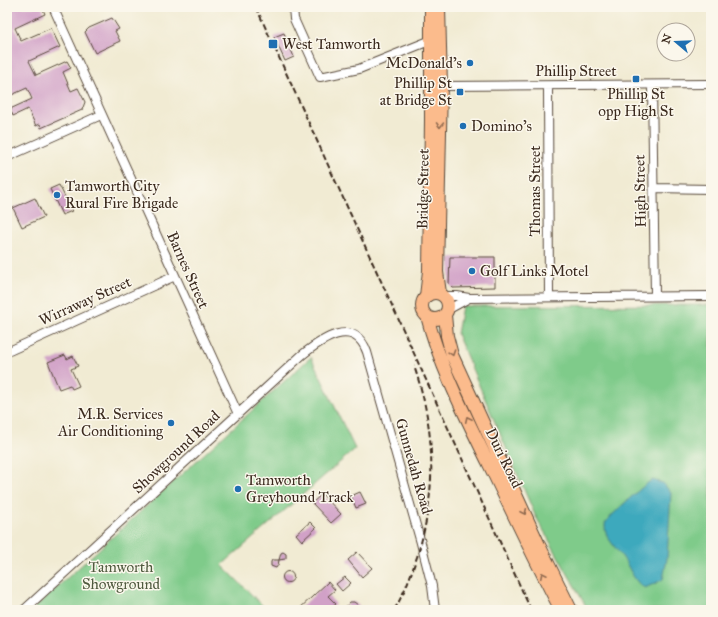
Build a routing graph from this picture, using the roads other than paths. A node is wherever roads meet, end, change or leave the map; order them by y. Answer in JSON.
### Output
{"nodes":[{"id":1,"x":52,"y":7,"type":"edge"},
{"id":2,"x":293,"y":7,"type":"edge"},
{"id":3,"x":431,"y":7,"type":"edge"},
{"id":4,"x":439,"y":7,"type":"edge"},
{"id":5,"x":435,"y":38,"type":"junction"},
{"id":6,"x":711,"y":84,"type":"edge"},
{"id":7,"x":652,"y":85,"type":"junction"},
{"id":8,"x":441,"y":86,"type":"junction"},
{"id":9,"x":548,"y":86,"type":"junction"},
{"id":10,"x":101,"y":115,"type":"junction"},
{"id":11,"x":431,"y":120,"type":"junction"},
{"id":12,"x":7,"y":157,"type":"edge"},
{"id":13,"x":654,"y":188,"type":"junction"},
{"id":14,"x":711,"y":189,"type":"edge"},
{"id":15,"x":175,"y":276,"type":"junction"},
{"id":16,"x":442,"y":294,"type":"junction"},
{"id":17,"x":426,"y":296,"type":"junction"},
{"id":18,"x":655,"y":296,"type":"junction"},
{"id":19,"x":711,"y":296,"type":"edge"},
{"id":20,"x":549,"y":297,"type":"junction"},
{"id":21,"x":469,"y":298,"type":"junction"},
{"id":22,"x":447,"y":312,"type":"junction"},
{"id":23,"x":427,"y":316,"type":"junction"},
{"id":24,"x":355,"y":335,"type":"joint"},
{"id":25,"x":7,"y":352,"type":"edge"},
{"id":26,"x":238,"y":414,"type":"junction"},
{"id":27,"x":24,"y":610,"type":"edge"},
{"id":28,"x":435,"y":610,"type":"edge"},
{"id":29,"x":561,"y":610,"type":"edge"},
{"id":30,"x":571,"y":610,"type":"edge"}],
"edges":[{"from":1,"to":10,"type":"street","name":"Barnes Street"},
{"from":2,"to":5,"type":"street"},
{"from":3,"to":5,"type":"main road","name":"Bridge Street"},
{"from":4,"to":5,"type":"main road","name":"Bridge Street"},
{"from":5,"to":8,"type":"main road","name":"Bridge Street"},
{"from":5,"to":11,"type":"main road","name":"Bridge Street"},
{"from":6,"to":7,"type":"street","name":"Phillip Street"},
{"from":7,"to":9,"type":"street","name":"Phillip Street"},
{"from":7,"to":13,"type":"street","name":"High Street"},
{"from":8,"to":9,"type":"street","name":"Phillip Street"},
{"from":8,"to":11,"type":"main road","name":"Bridge Street"},
{"from":8,"to":16,"type":"main road","name":"Bridge Street","one_way":true},
{"from":9,"to":20,"type":"street","name":"Thomas Street"},
{"from":10,"to":12,"type":"street"},
{"from":10,"to":15,"type":"street","name":"Barnes Street"},
{"from":11,"to":17,"type":"main road","name":"Bridge Street"},
{"from":13,"to":14,"type":"street"},
{"from":13,"to":18,"type":"street","name":"High Street"},
{"from":15,"to":25,"type":"street","name":"Wirraway Street"},
{"from":15,"to":26,"type":"street","name":"Barnes Street"},
{"from":16,"to":17,"type":"main road"},
{"from":16,"to":21,"type":"street"},
{"from":16,"to":22,"type":"main road"},
{"from":17,"to":23,"type":"main road"},
{"from":18,"to":19,"type":"street"},
{"from":18,"to":20,"type":"street"},
{"from":20,"to":21,"type":"street"},
{"from":21,"to":22,"type":"street"},
{"from":22,"to":23,"type":"main road"},
{"from":22,"to":30,"type":"main road","name":"Duri Road","one_way":true},
{"from":29,"to":23,"type":"main road","name":"Duri Road","one_way":true},
{"from":24,"to":26,"type":"street","name":"Showground Road"},
{"from":24,"to":28,"type":"street","name":"Gunnedah Road"},
{"from":26,"to":27,"type":"street","name":"Showground Road"}]}
